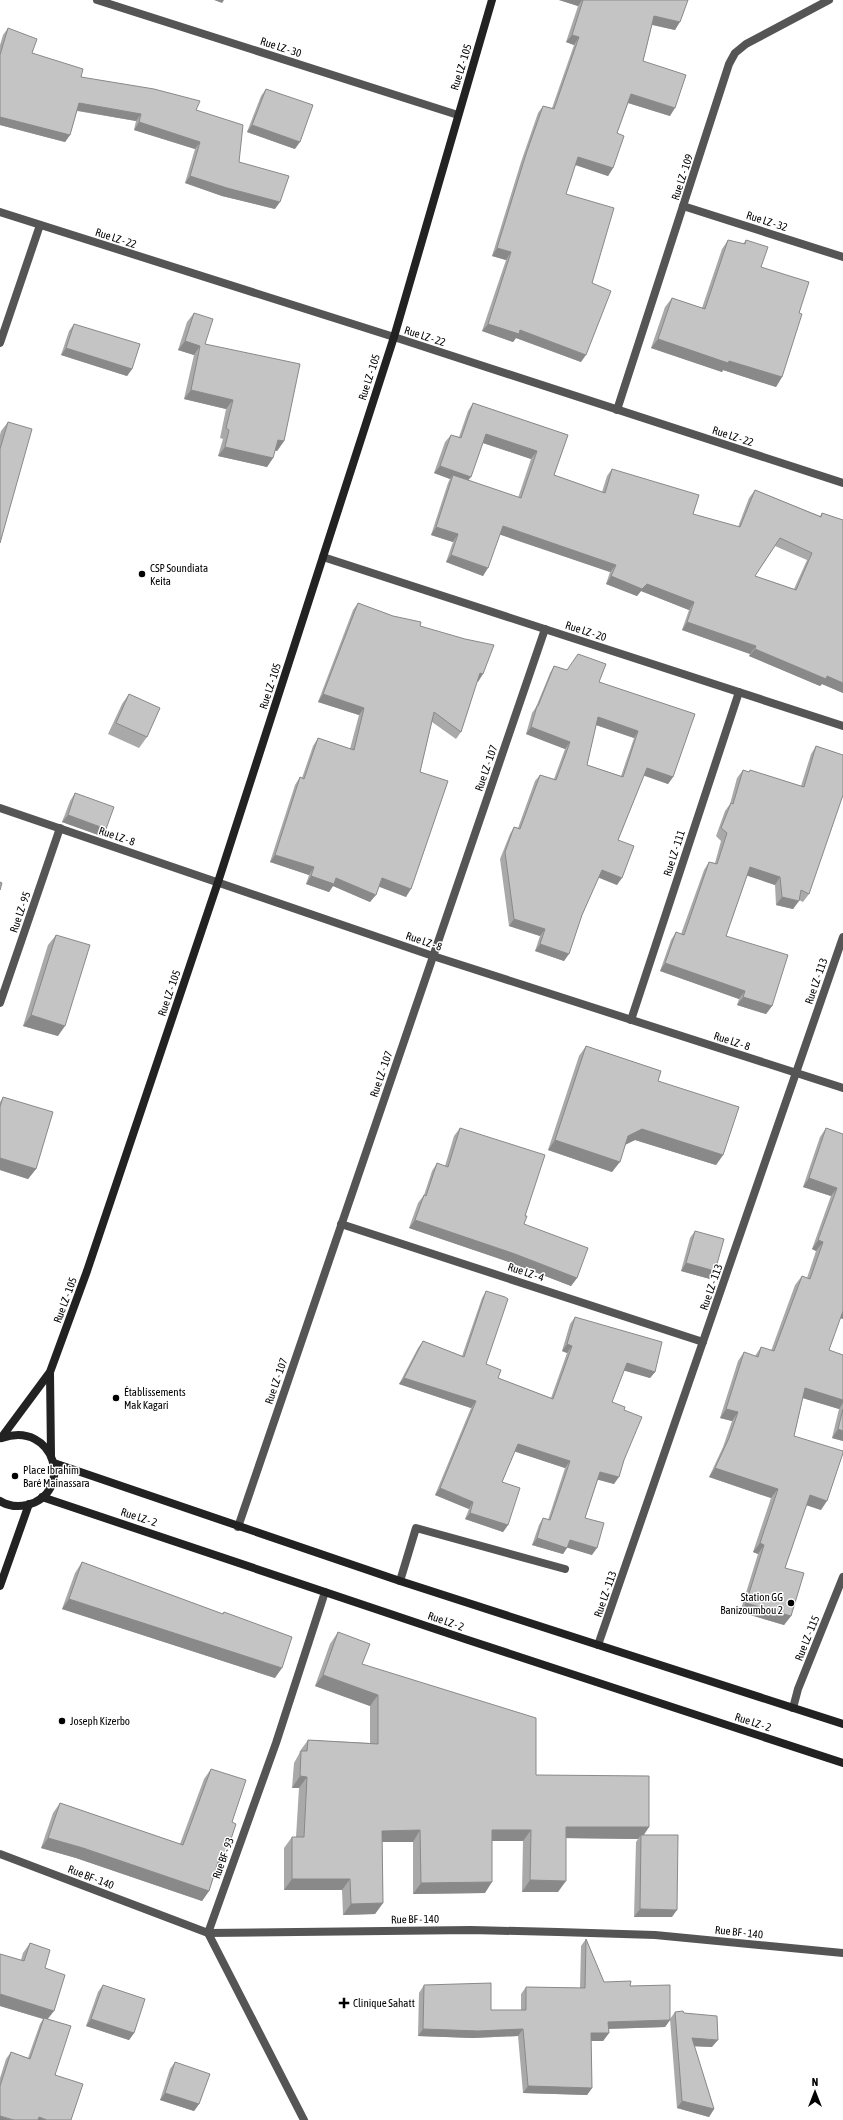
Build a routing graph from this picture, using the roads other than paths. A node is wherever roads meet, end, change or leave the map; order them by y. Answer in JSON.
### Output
{"nodes":[{"id":1,"x":97,"y":0,"type":"edge"},
{"id":2,"x":492,"y":0,"type":"edge"},
{"id":3,"x":829,"y":0,"type":"edge"},
{"id":4,"x":458,"y":115,"type":"junction"},
{"id":5,"x":684,"y":206,"type":"junction"},
{"id":6,"x":0,"y":212,"type":"edge"},
{"id":7,"x":40,"y":225,"type":"junction"},
{"id":8,"x":843,"y":257,"type":"edge"},
{"id":9,"x":394,"y":337,"type":"junction"},
{"id":10,"x":0,"y":344,"type":"edge"},
{"id":11,"x":617,"y":410,"type":"junction"},
{"id":12,"x":843,"y":483,"type":"edge"},
{"id":13,"x":323,"y":556,"type":"junction"},
{"id":14,"x":545,"y":629,"type":"junction"},
{"id":15,"x":739,"y":692,"type":"junction"},
{"id":16,"x":843,"y":726,"type":"edge"},
{"id":17,"x":0,"y":808,"type":"edge"},
{"id":18,"x":60,"y":828,"type":"junction"},
{"id":19,"x":218,"y":882,"type":"junction"},
{"id":20,"x":843,"y":937,"type":"edge"},
{"id":21,"x":433,"y":956,"type":"junction"},
{"id":22,"x":0,"y":1002,"type":"edge"},
{"id":23,"x":631,"y":1020,"type":"junction"},
{"id":24,"x":796,"y":1073,"type":"junction"},
{"id":25,"x":843,"y":1088,"type":"edge"},
{"id":26,"x":341,"y":1224,"type":"junction"},
{"id":27,"x":704,"y":1342,"type":"junction"},
{"id":28,"x":50,"y":1372,"type":"junction"},
{"id":29,"x":1,"y":1439,"type":"edge"},
{"id":30,"x":51,"y":1455,"type":"junction"},
{"id":31,"x":54,"y":1463,"type":"junction"},
{"id":32,"x":42,"y":1497,"type":"junction"},
{"id":33,"x":0,"y":1501,"type":"edge"},
{"id":34,"x":29,"y":1504,"type":"junction"},
{"id":35,"x":238,"y":1527,"type":"junction"},
{"id":36,"x":565,"y":1569,"type":"dead end"},
{"id":37,"x":843,"y":1577,"type":"edge"},
{"id":38,"x":400,"y":1581,"type":"junction"},
{"id":39,"x":0,"y":1586,"type":"edge"},
{"id":40,"x":325,"y":1592,"type":"junction"},
{"id":41,"x":598,"y":1645,"type":"junction"},
{"id":42,"x":792,"y":1708,"type":"junction"},
{"id":43,"x":843,"y":1724,"type":"edge"},
{"id":44,"x":843,"y":1763,"type":"edge"},
{"id":45,"x":0,"y":1854,"type":"edge"},
{"id":46,"x":208,"y":1932,"type":"junction"},
{"id":47,"x":843,"y":1953,"type":"edge"},
{"id":48,"x":304,"y":2120,"type":"edge"}],
"edges":[{"from":1,"to":4,"type":"street","name":"Rue LZ - 30"},
{"from":2,"to":4,"type":"main road","name":"Rue LZ - 105"},
{"from":3,"to":5,"type":"street","name":"Rue LZ - 109"},
{"from":4,"to":9,"type":"main road","name":"Rue LZ - 105"},
{"from":5,"to":8,"type":"street","name":"Rue LZ - 32"},
{"from":5,"to":11,"type":"street","name":"Rue LZ - 109"},
{"from":6,"to":7,"type":"street","name":"Rue LZ - 22"},
{"from":7,"to":9,"type":"street","name":"Rue LZ - 22"},
{"from":7,"to":10,"type":"street"},
{"from":9,"to":11,"type":"street","name":"Rue LZ - 22"},
{"from":9,"to":13,"type":"main road","name":"Rue LZ - 105"},
{"from":11,"to":12,"type":"street","name":"Rue LZ - 22"},
{"from":13,"to":14,"type":"street","name":"Rue LZ - 20"},
{"from":13,"to":19,"type":"main road","name":"Rue LZ - 105"},
{"from":14,"to":15,"type":"street","name":"Rue LZ - 20"},
{"from":14,"to":21,"type":"street","name":"Rue LZ - 107"},
{"from":15,"to":16,"type":"street","name":"Rue LZ - 20"},
{"from":15,"to":23,"type":"street","name":"Rue LZ - 111"},
{"from":17,"to":18,"type":"street","name":"Rue LZ - 8"},
{"from":18,"to":19,"type":"street","name":"Rue LZ - 8"},
{"from":18,"to":22,"type":"street","name":"Rue LZ - 95"},
{"from":19,"to":21,"type":"street","name":"Rue LZ - 8"},
{"from":19,"to":28,"type":"main road","name":"Rue LZ - 105"},
{"from":20,"to":24,"type":"street","name":"Rue LZ - 113"},
{"from":21,"to":23,"type":"street","name":"Rue LZ - 8"},
{"from":21,"to":26,"type":"street","name":"Rue LZ - 107"},
{"from":23,"to":24,"type":"street","name":"Rue LZ - 8"},
{"from":24,"to":25,"type":"street","name":"Rue LZ - 8"},
{"from":24,"to":27,"type":"street","name":"Rue LZ - 113"},
{"from":26,"to":27,"type":"street","name":"Rue LZ - 4"},
{"from":26,"to":35,"type":"street","name":"Rue LZ - 107"},
{"from":27,"to":41,"type":"street","name":"Rue LZ - 113"},
{"from":28,"to":29,"type":"main road","name":"Rue LZ - 105"},
{"from":28,"to":30,"type":"main road","name":"Rue LZ - 105"},
{"from":29,"to":30,"type":"main road"},
{"from":30,"to":31,"type":"main road"},
{"from":31,"to":32,"type":"main road"},
{"from":31,"to":35,"type":"main road"},
{"from":32,"to":34,"type":"main road"},
{"from":32,"to":40,"type":"main road","name":"Rue LZ - 2"},
{"from":33,"to":34,"type":"main road"},
{"from":34,"to":39,"type":"main road"},
{"from":35,"to":38,"type":"main road"},
{"from":36,"to":38,"type":"street"},
{"from":37,"to":42,"type":"street","name":"Rue LZ - 115"},
{"from":38,"to":41,"type":"main road"},
{"from":40,"to":44,"type":"main road","name":"Rue LZ - 2"},
{"from":40,"to":46,"type":"street","name":"Rue BF - 93"},
{"from":41,"to":42,"type":"main road"},
{"from":42,"to":43,"type":"main road"},
{"from":45,"to":46,"type":"street","name":"Rue BF - 140"},
{"from":46,"to":47,"type":"street","name":"Rue BF - 140"},
{"from":46,"to":48,"type":"street"}]}
